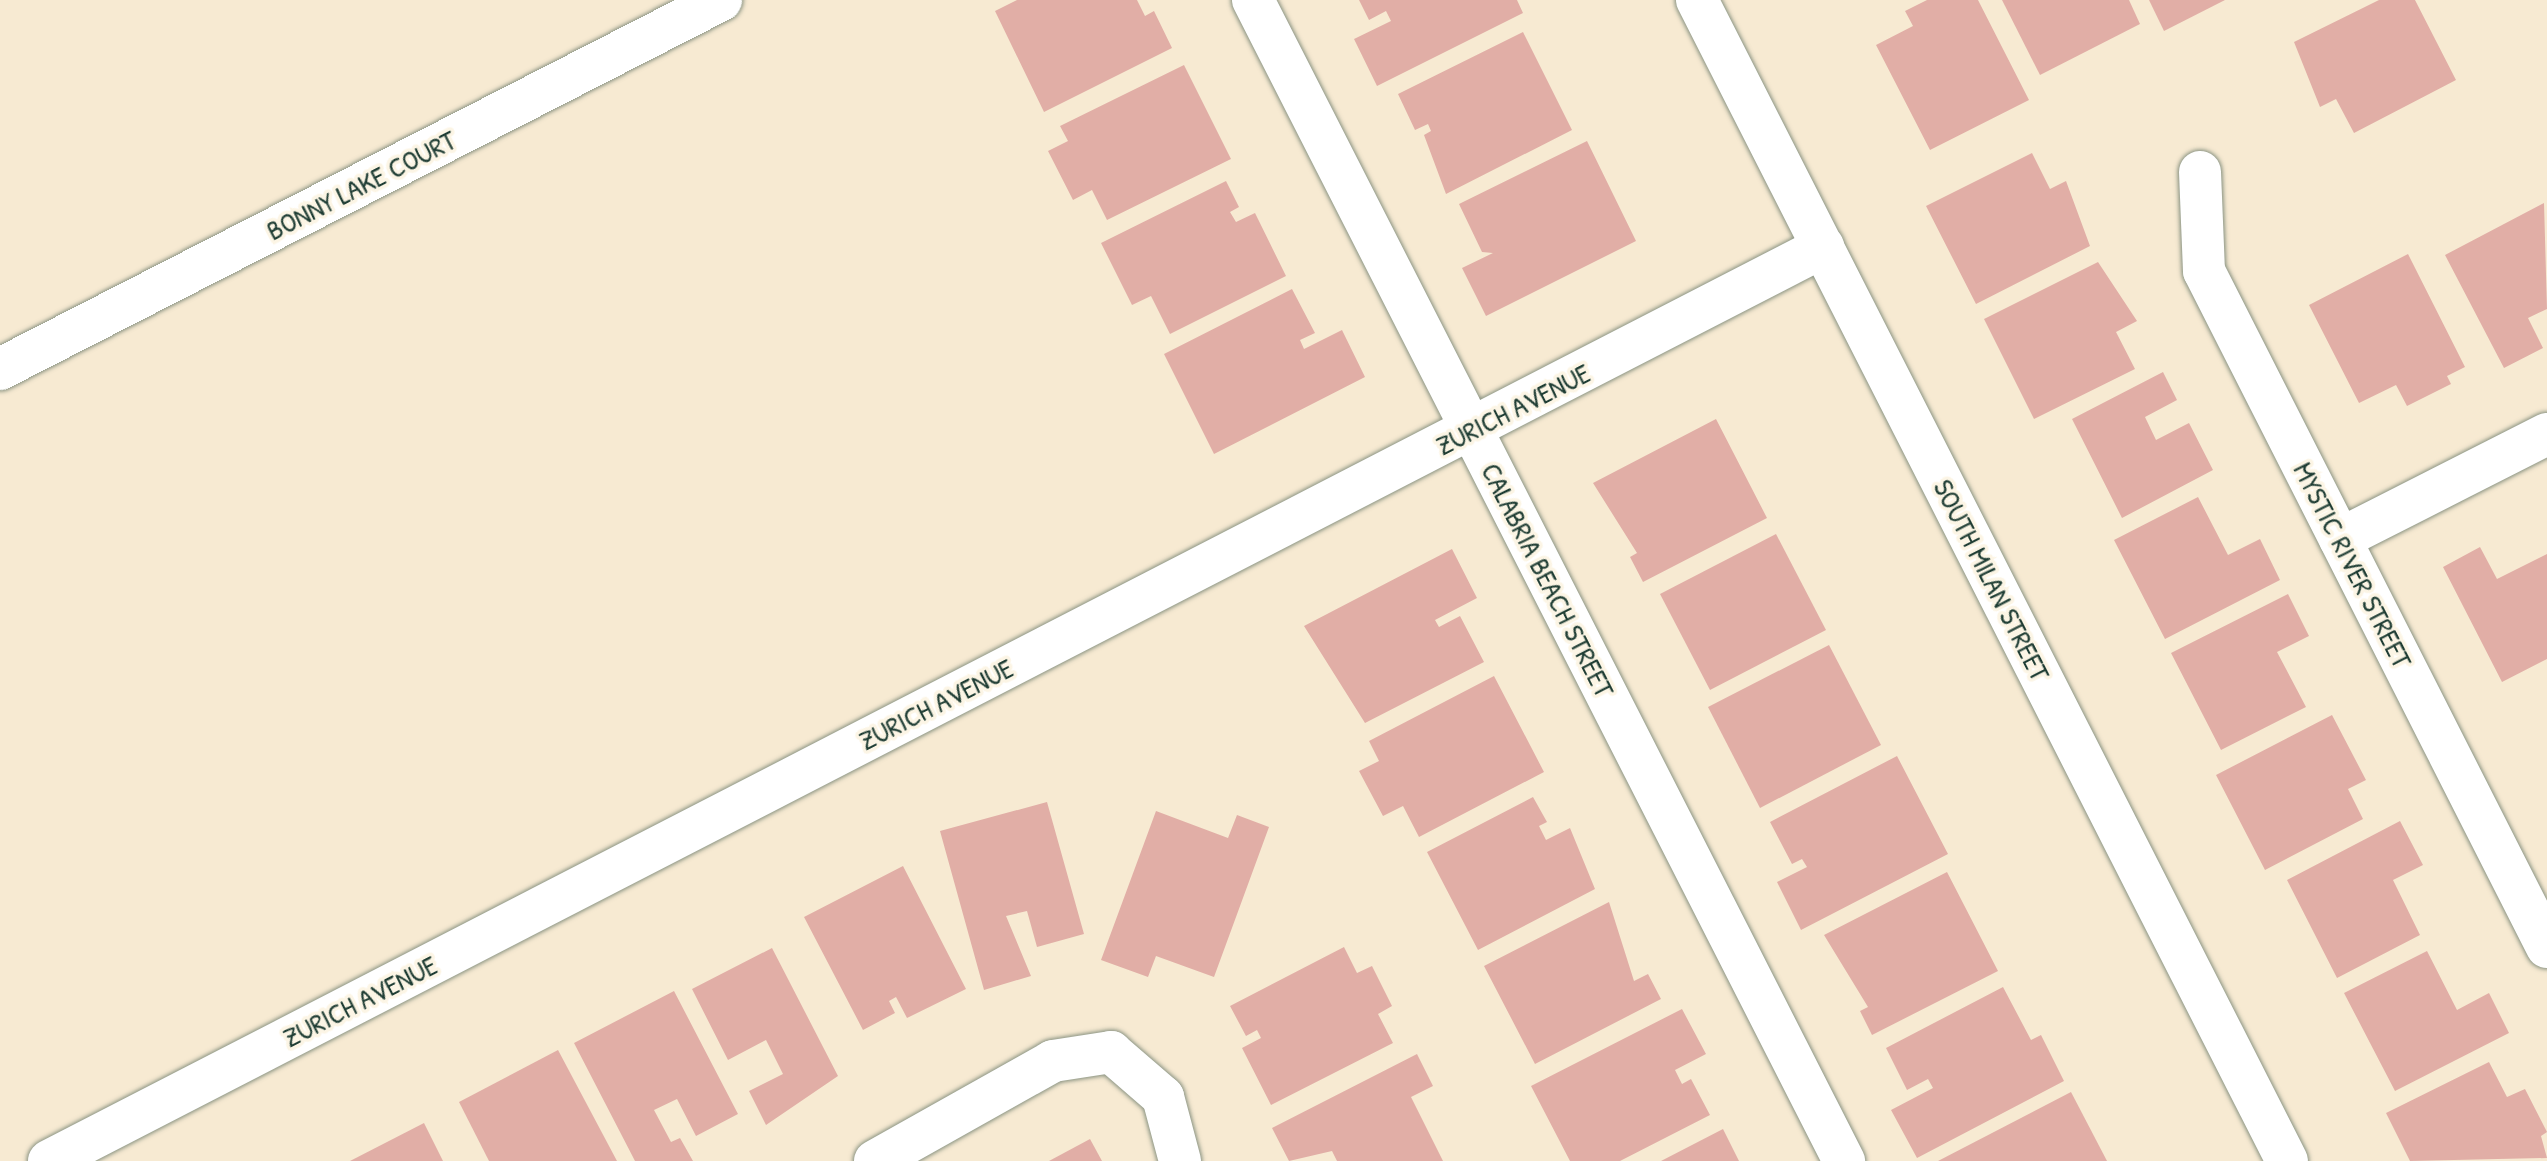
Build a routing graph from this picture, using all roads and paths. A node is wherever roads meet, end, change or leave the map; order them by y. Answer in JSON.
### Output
{"nodes":[{"id":1,"x":721,"y":0,"type":"edge"},
{"id":2,"x":1253,"y":0,"type":"edge"},
{"id":3,"x":1699,"y":1,"type":"edge"},
{"id":4,"x":2200,"y":172,"type":"dead end"},
{"id":5,"x":1823,"y":247,"type":"junction"},
{"id":6,"x":0,"y":369,"type":"edge"},
{"id":7,"x":1472,"y":430,"type":"junction"},
{"id":8,"x":2547,"y":434,"type":"edge"},
{"id":9,"x":2340,"y":539,"type":"junction"},
{"id":10,"x":2547,"y":947,"type":"edge"},
{"id":11,"x":49,"y":1161,"type":"edge"},
{"id":12,"x":875,"y":1161,"type":"edge"},
{"id":13,"x":1180,"y":1161,"type":"edge"},
{"id":14,"x":1844,"y":1161,"type":"edge"},
{"id":15,"x":2287,"y":1161,"type":"edge"}],
"edges":[{"from":1,"to":6,"type":"street","name":"BONNY LAKE COURT"},
{"from":2,"to":7,"type":"street","name":"CALABRIA BEACH STREET"},
{"from":3,"to":5,"type":"street","name":"SOUTH MILAN STREET"},
{"from":4,"to":9,"type":"street","name":"MYSTIC RIVER STREET"},
{"from":5,"to":7,"type":"street","name":"ZURICH AVENUE"},
{"from":5,"to":15,"type":"street","name":"SOUTH MILAN STREET"},
{"from":7,"to":11,"type":"street","name":"ZURICH AVENUE"},
{"from":7,"to":14,"type":"street","name":"CALABRIA BEACH STREET"},
{"from":8,"to":9,"type":"street"},
{"from":9,"to":10,"type":"street","name":"MYSTIC RIVER STREET"},
{"from":12,"to":13,"type":"street"}]}
